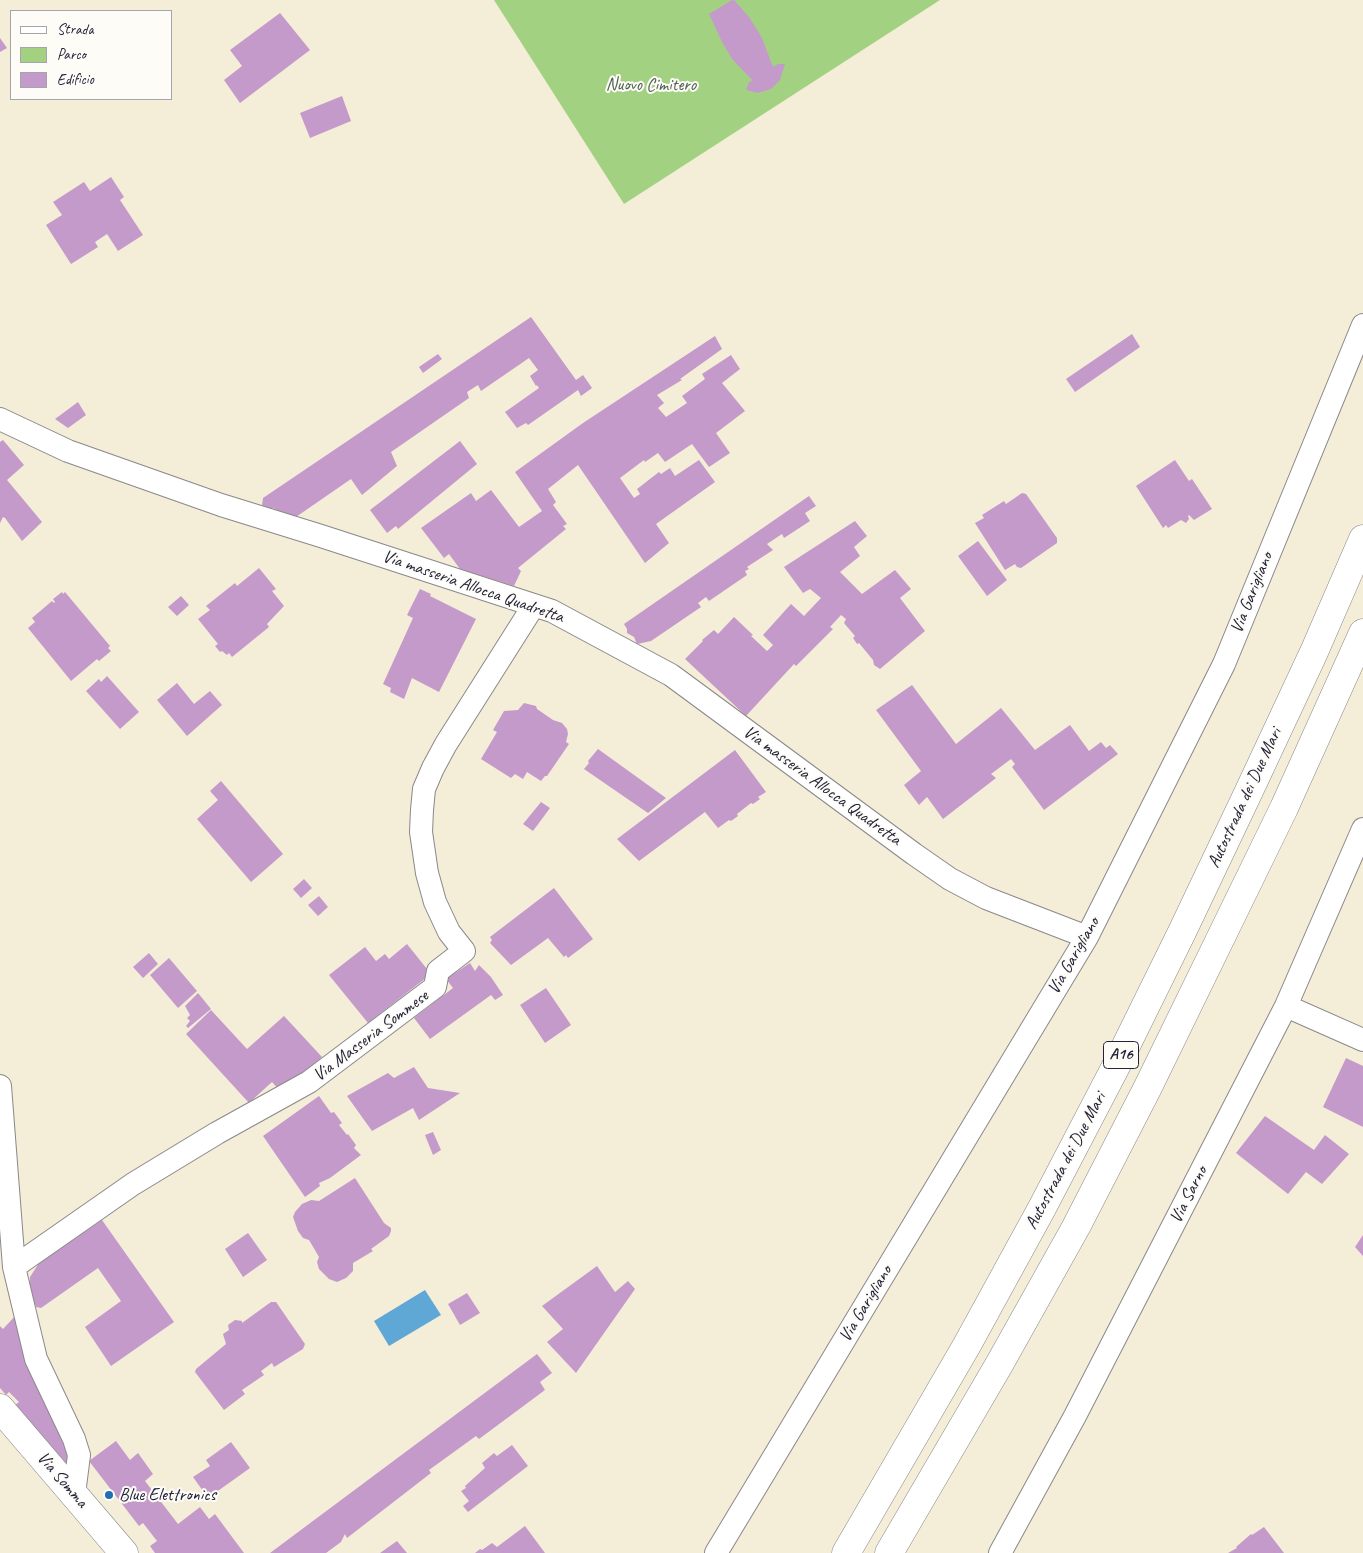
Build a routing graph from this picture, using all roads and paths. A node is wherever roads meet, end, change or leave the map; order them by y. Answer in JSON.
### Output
{"nodes":[{"id":1,"x":1363,"y":325,"type":"edge"},
{"id":2,"x":0,"y":419,"type":"edge"},
{"id":3,"x":1363,"y":539,"type":"edge"},
{"id":4,"x":534,"y":605,"type":"junction"},
{"id":5,"x":1363,"y":633,"type":"edge"},
{"id":6,"x":1363,"y":829,"type":"edge"},
{"id":7,"x":1087,"y":937,"type":"junction"},
{"id":8,"x":1286,"y":1006,"type":"junction"},
{"id":9,"x":1363,"y":1040,"type":"edge"},
{"id":10,"x":0,"y":1086,"type":"edge"},
{"id":11,"x":14,"y":1267,"type":"junction"},
{"id":12,"x":0,"y":1408,"type":"edge"},
{"id":13,"x":74,"y":1494,"type":"junction"},
{"id":14,"x":124,"y":1553,"type":"edge"},
{"id":15,"x":716,"y":1553,"type":"edge"},
{"id":16,"x":846,"y":1553,"type":"edge"},
{"id":17,"x":889,"y":1553,"type":"edge"},
{"id":18,"x":1000,"y":1553,"type":"edge"}],
"edges":[{"from":1,"to":7,"type":"street","name":"Via Garigliano"},
{"from":2,"to":4,"type":"street","name":"Via masseria Allocca Quadretta"},
{"from":3,"to":16,"type":"main road","name":"Autostrada dei Due Mari","number":"A16"},
{"from":4,"to":7,"type":"street","name":"Via masseria Allocca Quadretta"},
{"from":4,"to":11,"type":"street","name":"Via Masseria Sommese"},
{"from":5,"to":17,"type":"main road","number":"A16"},
{"from":6,"to":8,"type":"street","name":"Via Sarno"},
{"from":7,"to":15,"type":"street","name":"Via Garigliano"},
{"from":8,"to":9,"type":"street"},
{"from":8,"to":18,"type":"street","name":"Via Sarno"},
{"from":10,"to":11,"type":"street"},
{"from":11,"to":13,"type":"street"},
{"from":12,"to":13,"type":"main road","name":"Via Somma"},
{"from":13,"to":14,"type":"main road","name":"Via Somma"}]}
